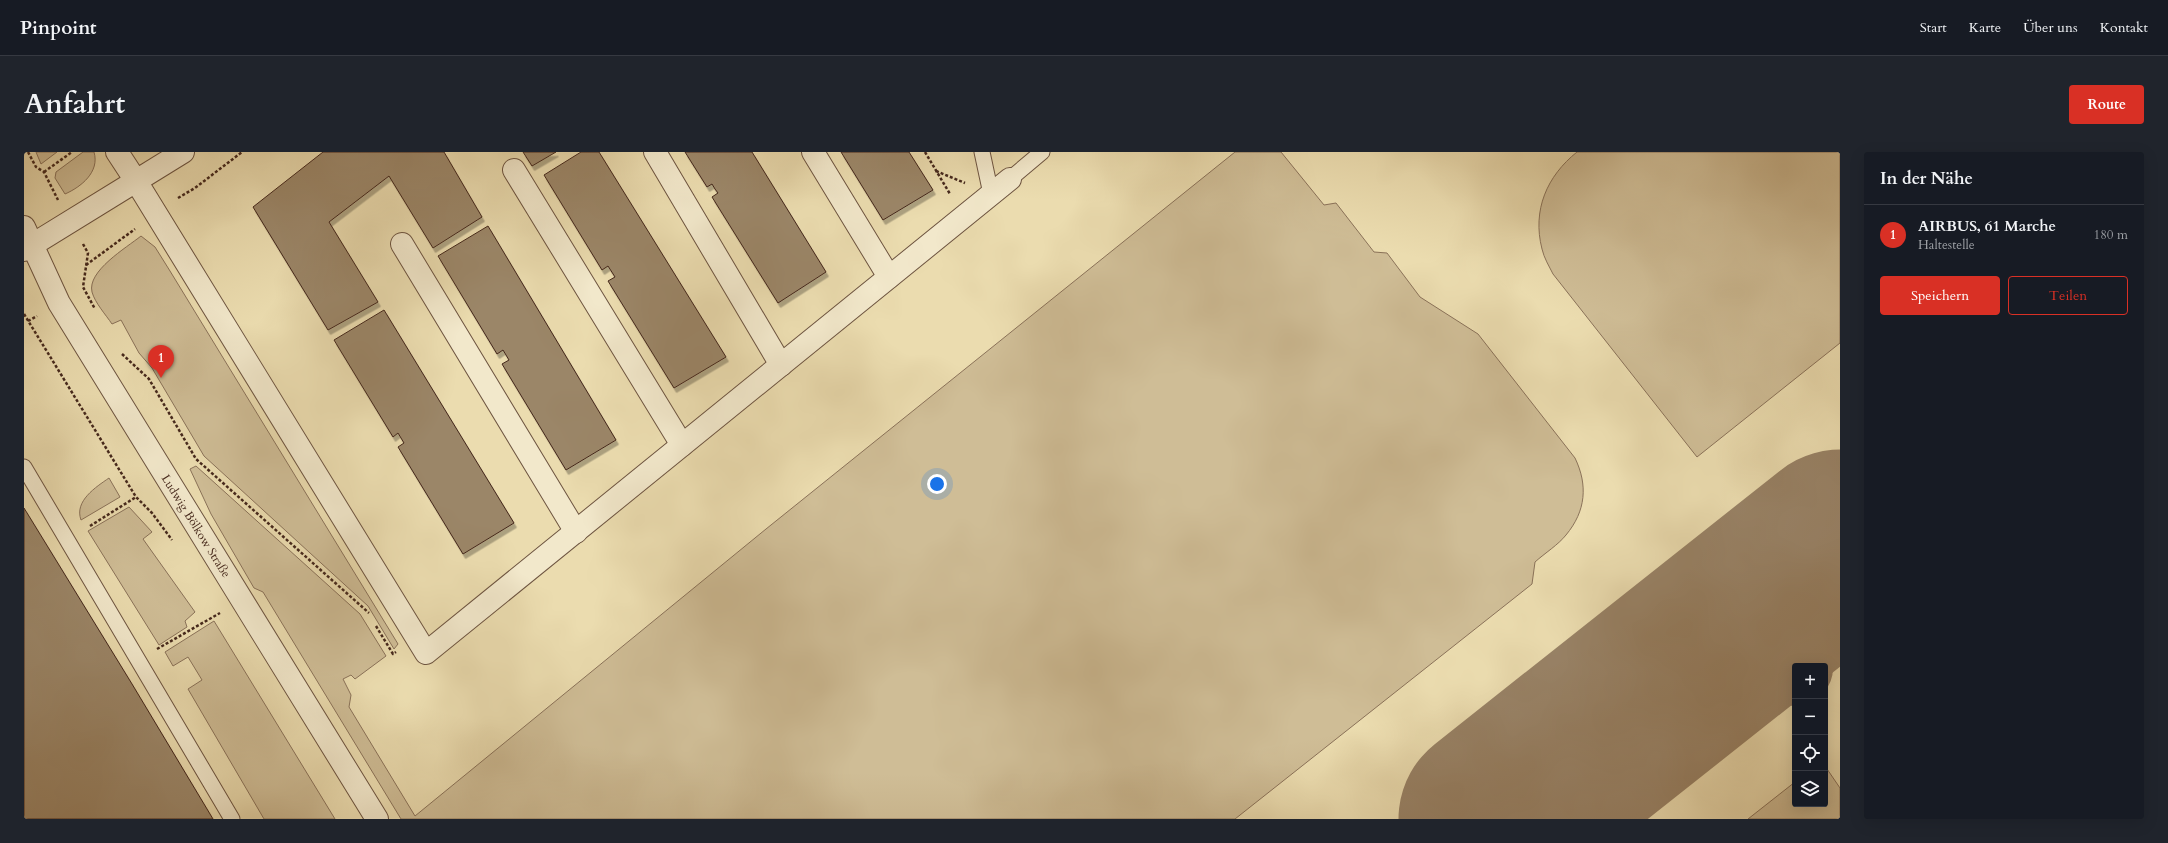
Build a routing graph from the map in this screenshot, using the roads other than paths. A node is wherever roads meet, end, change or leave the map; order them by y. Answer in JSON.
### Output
{"nodes":[{"id":1,"x":117,"y":152,"type":"edge"},
{"id":2,"x":183,"y":152,"type":"edge"},
{"id":3,"x":655,"y":152,"type":"edge"},
{"id":4,"x":812,"y":152,"type":"edge"},
{"id":5,"x":982,"y":152,"type":"edge"},
{"id":6,"x":1042,"y":152,"type":"edge"},
{"id":7,"x":514,"y":170,"type":"dead end"},
{"id":8,"x":1010,"y":179,"type":"joint"},
{"id":9,"x":136,"y":182,"type":"junction"},
{"id":10,"x":991,"y":194,"type":"junction"},
{"id":11,"x":26,"y":241,"type":"edge"},
{"id":12,"x":402,"y":244,"type":"dead end"},
{"id":13,"x":889,"y":278,"type":"junction"},
{"id":14,"x":781,"y":365,"type":"junction"},
{"id":15,"x":682,"y":445,"type":"junction"},
{"id":16,"x":24,"y":467,"type":"edge"},
{"id":17,"x":576,"y":532,"type":"junction"},
{"id":18,"x":232,"y":819,"type":"edge"},
{"id":19,"x":377,"y":819,"type":"edge"}],
"edges":[{"from":1,"to":9,"type":"street"},
{"from":2,"to":9,"type":"street"},
{"from":3,"to":14,"type":"street"},
{"from":4,"to":13,"type":"street"},
{"from":5,"to":10,"type":"lane"},
{"from":6,"to":8,"type":"lane"},
{"from":7,"to":15,"type":"street"},
{"from":8,"to":10,"type":"street"},
{"from":9,"to":11,"type":"street"},
{"from":9,"to":17,"type":"street"},
{"from":10,"to":13,"type":"street"},
{"from":11,"to":19,"type":"street","name":"Ludwig Bölkow Straße"},
{"from":12,"to":17,"type":"street"},
{"from":13,"to":14,"type":"street"},
{"from":14,"to":15,"type":"street"},
{"from":15,"to":17,"type":"street"},
{"from":16,"to":18,"type":"lane"}]}
